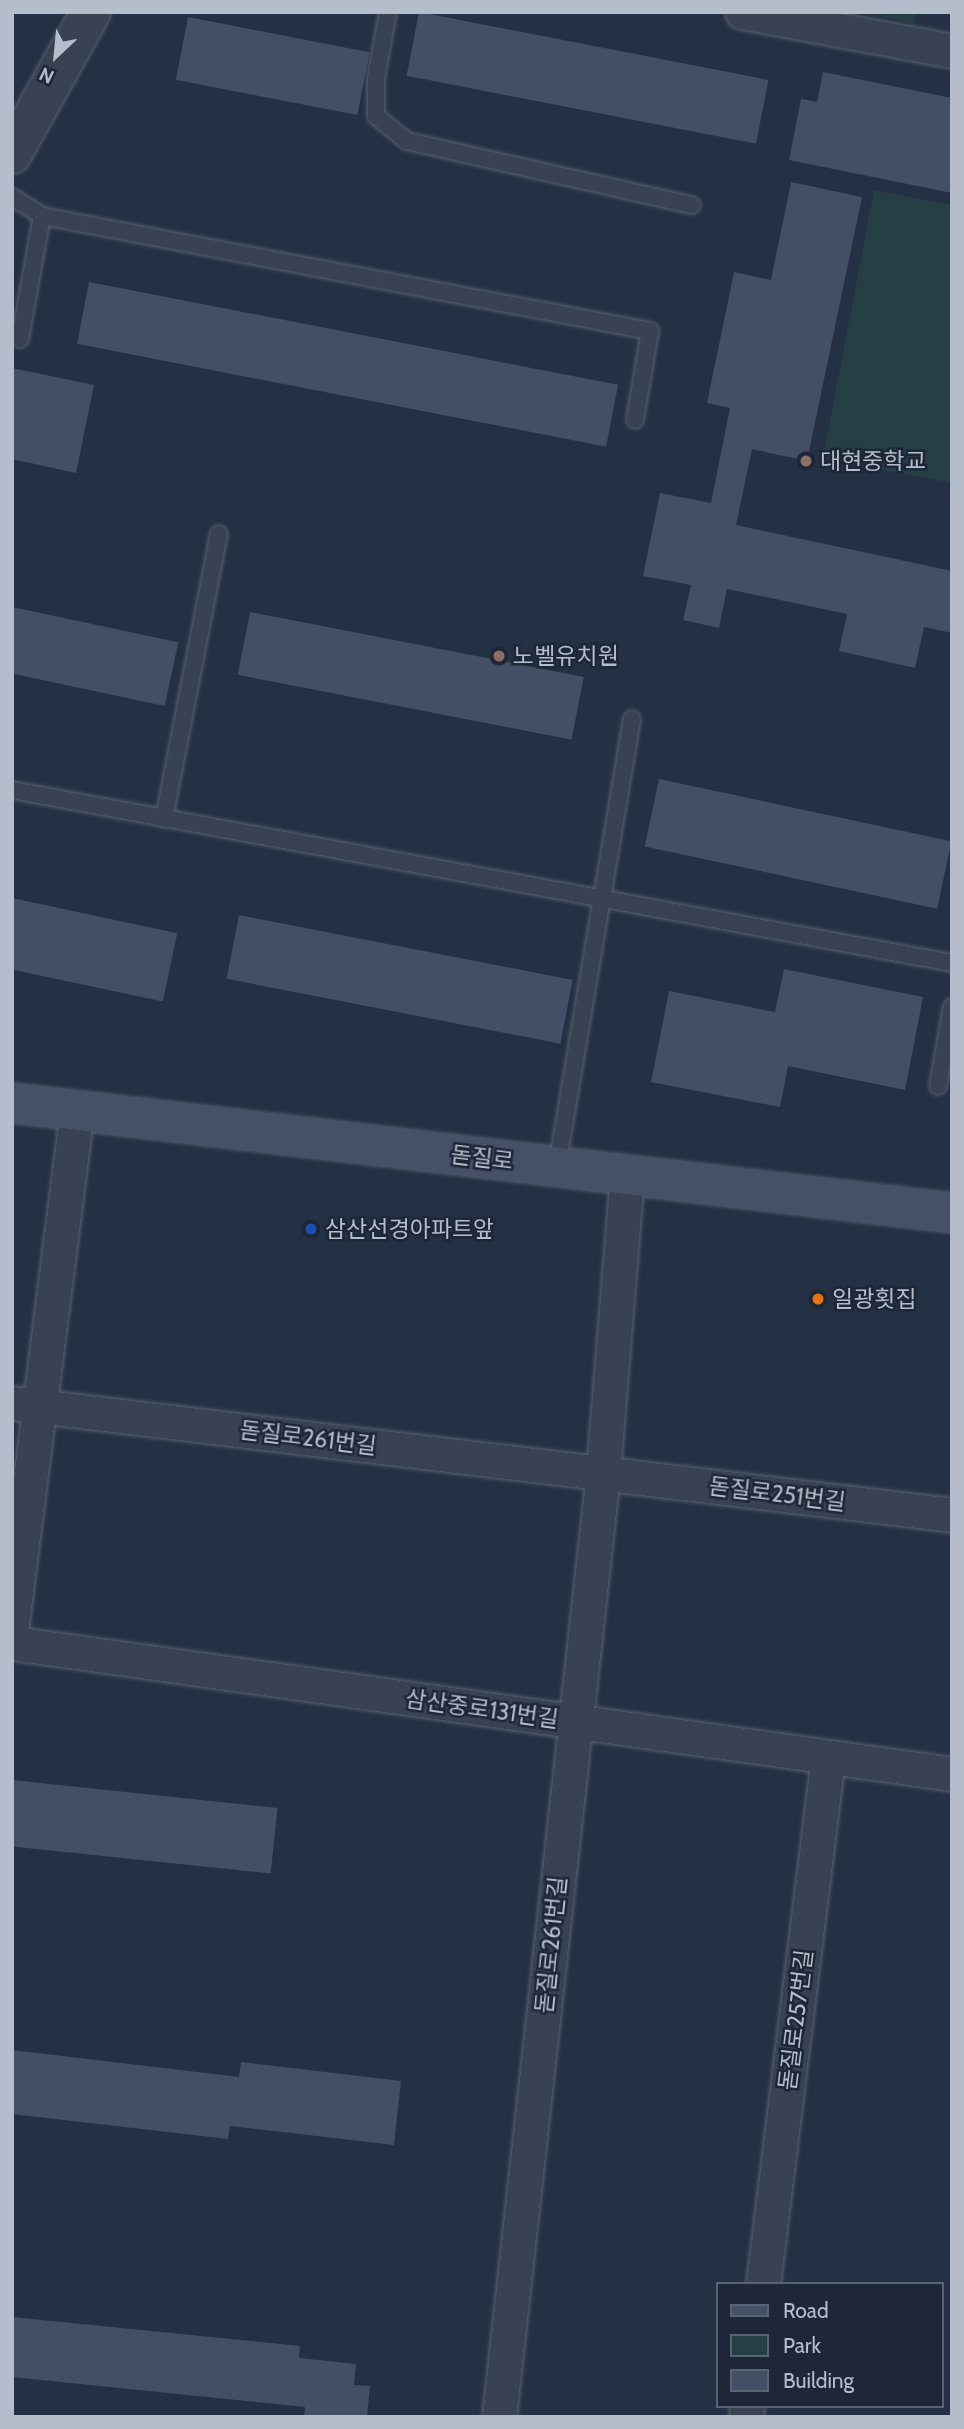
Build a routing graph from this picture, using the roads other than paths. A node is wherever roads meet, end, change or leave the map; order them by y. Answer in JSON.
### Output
{"nodes":[{"id":1,"x":91,"y":12,"type":"edge"},
{"id":2,"x":387,"y":12,"type":"edge"},
{"id":3,"x":742,"y":12,"type":"edge"},
{"id":4,"x":952,"y":51,"type":"edge"},
{"id":5,"x":12,"y":154,"type":"edge"},
{"id":6,"x":12,"y":197,"type":"edge"},
{"id":7,"x":692,"y":205,"type":"dead end"},
{"id":8,"x":42,"y":216,"type":"junction"},
{"id":9,"x":20,"y":339,"type":"dead end"},
{"id":10,"x":635,"y":420,"type":"dead end"},
{"id":11,"x":219,"y":534,"type":"dead end"},
{"id":12,"x":632,"y":719,"type":"dead end"},
{"id":13,"x":12,"y":790,"type":"edge"},
{"id":14,"x":164,"y":819,"type":"junction"},
{"id":15,"x":601,"y":901,"type":"junction"},
{"id":16,"x":952,"y":963,"type":"edge"},
{"id":17,"x":952,"y":1007,"type":"edge"},
{"id":18,"x":937,"y":1086,"type":"dead end"},
{"id":19,"x":12,"y":1103,"type":"edge"},
{"id":20,"x":77,"y":1110,"type":"junction"},
{"id":21,"x":557,"y":1167,"type":"junction"},
{"id":22,"x":627,"y":1175,"type":"junction"},
{"id":23,"x":952,"y":1213,"type":"edge"},
{"id":24,"x":26,"y":1404,"type":"edge"},
{"id":25,"x":603,"y":1473,"type":"junction"},
{"id":26,"x":952,"y":1515,"type":"edge"},
{"id":27,"x":12,"y":1623,"type":"edge"},
{"id":28,"x":12,"y":1643,"type":"edge"},
{"id":29,"x":576,"y":1722,"type":"junction"},
{"id":30,"x":828,"y":1757,"type":"junction"},
{"id":31,"x":952,"y":1774,"type":"edge"},
{"id":32,"x":763,"y":2282,"type":"edge"},
{"id":33,"x":499,"y":2417,"type":"edge"}],
"edges":[{"from":1,"to":5,"type":"street"},
{"from":2,"to":7,"type":"lane"},
{"from":3,"to":4,"type":"street"},
{"from":6,"to":8,"type":"lane"},
{"from":8,"to":9,"type":"lane"},
{"from":8,"to":10,"type":"lane"},
{"from":11,"to":14,"type":"lane"},
{"from":12,"to":15,"type":"lane"},
{"from":13,"to":14,"type":"lane"},
{"from":14,"to":15,"type":"lane"},
{"from":15,"to":16,"type":"lane"},
{"from":15,"to":21,"type":"lane"},
{"from":17,"to":18,"type":"lane"},
{"from":19,"to":20,"type":"main road","name":"돋질로"},
{"from":20,"to":21,"type":"main road","name":"돋질로"},
{"from":20,"to":24,"type":"street"},
{"from":21,"to":22,"type":"main road","name":"돋질로"},
{"from":22,"to":23,"type":"main road","name":"돋질로"},
{"from":22,"to":25,"type":"street","name":"돋질로261번길"},
{"from":24,"to":25,"type":"street","name":"돋질로261번길"},
{"from":24,"to":27,"type":"street"},
{"from":25,"to":26,"type":"street","name":"돋질로251번길"},
{"from":25,"to":29,"type":"street","name":"돋질로261번길"},
{"from":28,"to":29,"type":"street","name":"삼산중로131번길"},
{"from":29,"to":30,"type":"street","name":"삼산중로131번길"},
{"from":29,"to":33,"type":"street","name":"돋질로261번길"},
{"from":30,"to":31,"type":"street","name":"삼산중로131번길"},
{"from":30,"to":32,"type":"street","name":"돋질로257번길"}]}
